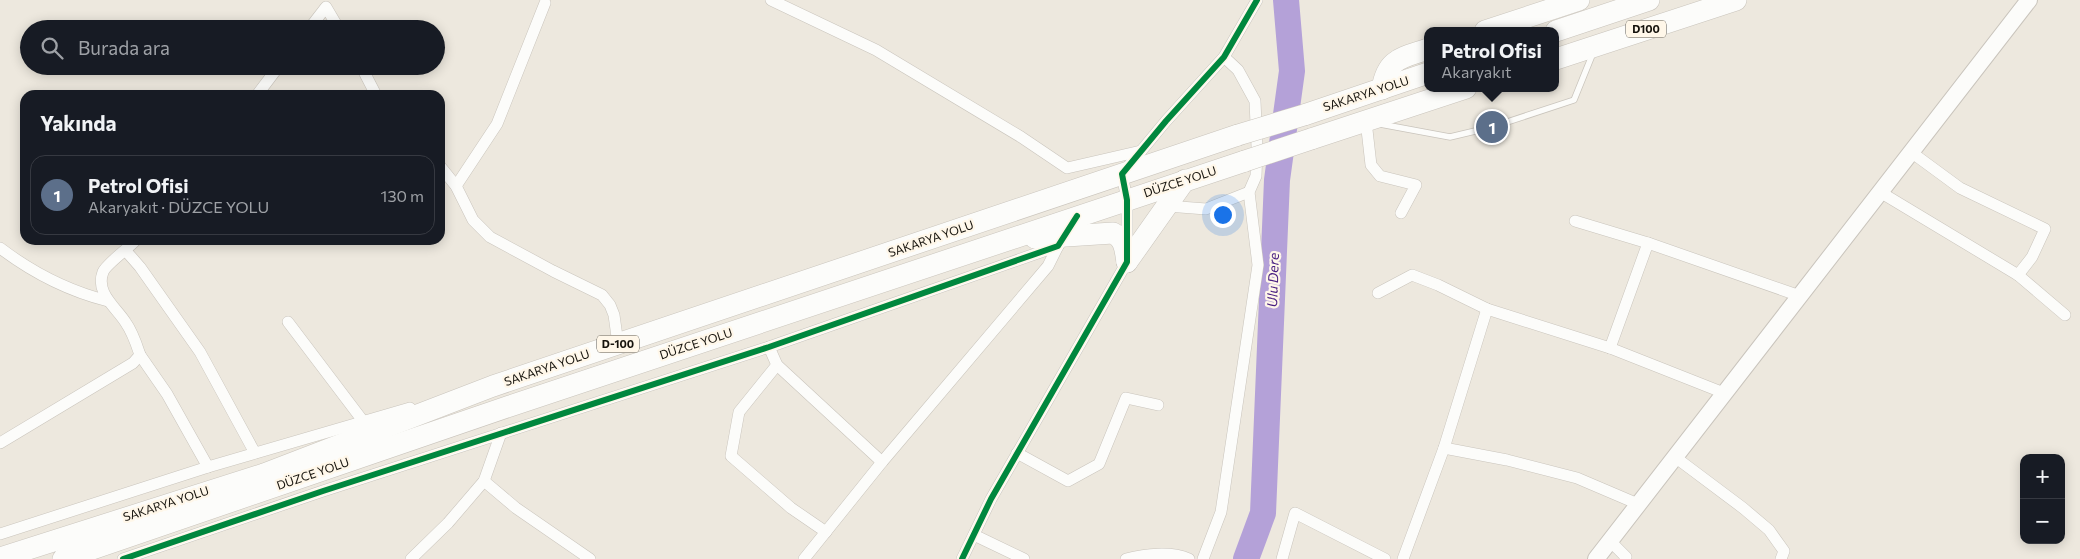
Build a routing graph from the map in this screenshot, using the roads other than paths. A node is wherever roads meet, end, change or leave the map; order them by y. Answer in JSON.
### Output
{"nodes":[{"id":1,"x":771,"y":0,"type":"edge"},
{"id":2,"x":1247,"y":0,"type":"edge"},
{"id":3,"x":1257,"y":0,"type":"edge"},
{"id":4,"x":1579,"y":0,"type":"edge"},
{"id":5,"x":1649,"y":0,"type":"edge"},
{"id":6,"x":1736,"y":0,"type":"edge"},
{"id":7,"x":2029,"y":0,"type":"edge"},
{"id":8,"x":543,"y":1,"type":"edge"},
{"id":9,"x":330,"y":4,"type":"edge"},
{"id":10,"x":1251,"y":12,"type":"junction"},
{"id":11,"x":317,"y":20,"type":"edge"},
{"id":12,"x":336,"y":20,"type":"edge"},
{"id":13,"x":1497,"y":27,"type":"edge"},
{"id":14,"x":1559,"y":30,"type":"edge"},
{"id":15,"x":1597,"y":46,"type":"junction"},
{"id":16,"x":1424,"y":51,"type":"edge"},
{"id":17,"x":1224,"y":57,"type":"junction"},
{"id":18,"x":1559,"y":58,"type":"edge"},
{"id":19,"x":1424,"y":74,"type":"edge"},
{"id":20,"x":272,"y":75,"type":"edge"},
{"id":21,"x":366,"y":75,"type":"edge"},
{"id":22,"x":1382,"y":89,"type":"junction"},
{"id":23,"x":261,"y":90,"type":"edge"},
{"id":24,"x":373,"y":90,"type":"edge"},
{"id":25,"x":1454,"y":92,"type":"edge"},
{"id":26,"x":1366,"y":121,"type":"junction"},
{"id":27,"x":1141,"y":151,"type":"junction"},
{"id":28,"x":1911,"y":152,"type":"junction"},
{"id":29,"x":445,"y":172,"type":"edge"},
{"id":30,"x":1122,"y":174,"type":"junction"},
{"id":31,"x":1185,"y":180,"type":"junction"},
{"id":32,"x":456,"y":186,"type":"junction"},
{"id":33,"x":1249,"y":192,"type":"junction"},
{"id":34,"x":1880,"y":192,"type":"junction"},
{"id":35,"x":1127,"y":200,"type":"junction"},
{"id":36,"x":1167,"y":206,"type":"junction"},
{"id":37,"x":1401,"y":213,"type":"dead end"},
{"id":38,"x":1077,"y":216,"type":"junction"},
{"id":39,"x":1575,"y":221,"type":"dead end"},
{"id":40,"x":1007,"y":239,"type":"junction"},
{"id":41,"x":1061,"y":241,"type":"junction"},
{"id":42,"x":1648,"y":243,"type":"junction"},
{"id":43,"x":131,"y":245,"type":"edge"},
{"id":44,"x":0,"y":248,"type":"edge"},
{"id":45,"x":126,"y":251,"type":"junction"},
{"id":46,"x":1127,"y":262,"type":"junction"},
{"id":47,"x":2018,"y":275,"type":"junction"},
{"id":48,"x":1378,"y":293,"type":"dead end"},
{"id":49,"x":1800,"y":296,"type":"junction"},
{"id":50,"x":108,"y":300,"type":"junction"},
{"id":51,"x":1487,"y":309,"type":"junction"},
{"id":52,"x":2065,"y":315,"type":"dead end"},
{"id":53,"x":288,"y":322,"type":"dead end"},
{"id":54,"x":618,"y":344,"type":"junction"},
{"id":55,"x":769,"y":347,"type":"junction"},
{"id":56,"x":1610,"y":348,"type":"junction"},
{"id":57,"x":140,"y":355,"type":"junction"},
{"id":58,"x":777,"y":365,"type":"junction"},
{"id":59,"x":493,"y":386,"type":"junction"},
{"id":60,"x":1724,"y":393,"type":"junction"},
{"id":61,"x":1158,"y":405,"type":"dead end"},
{"id":62,"x":363,"y":421,"type":"junction"},
{"id":63,"x":501,"y":433,"type":"junction"},
{"id":64,"x":0,"y":442,"type":"edge"},
{"id":65,"x":1444,"y":448,"type":"junction"},
{"id":66,"x":255,"y":453,"type":"junction"},
{"id":67,"x":1017,"y":453,"type":"junction"},
{"id":68,"x":1674,"y":458,"type":"junction"},
{"id":69,"x":882,"y":462,"type":"junction"},
{"id":70,"x":208,"y":468,"type":"junction"},
{"id":71,"x":484,"y":481,"type":"junction"},
{"id":72,"x":1638,"y":504,"type":"junction"},
{"id":73,"x":826,"y":532,"type":"junction"},
{"id":74,"x":0,"y":534,"type":"edge"},
{"id":75,"x":974,"y":535,"type":"junction"},
{"id":76,"x":1610,"y":541,"type":"junction"},
{"id":77,"x":0,"y":558,"type":"edge"},
{"id":78,"x":63,"y":559,"type":"edge"},
{"id":79,"x":123,"y":559,"type":"edge"},
{"id":80,"x":411,"y":559,"type":"edge"},
{"id":81,"x":590,"y":559,"type":"edge"},
{"id":82,"x":804,"y":559,"type":"edge"},
{"id":83,"x":962,"y":559,"type":"edge"},
{"id":84,"x":1024,"y":559,"type":"edge"},
{"id":85,"x":1126,"y":559,"type":"edge"},
{"id":86,"x":1189,"y":559,"type":"edge"},
{"id":87,"x":1203,"y":559,"type":"edge"},
{"id":88,"x":1282,"y":559,"type":"edge"},
{"id":89,"x":1385,"y":559,"type":"edge"},
{"id":90,"x":1403,"y":559,"type":"edge"},
{"id":91,"x":1596,"y":559,"type":"edge"},
{"id":92,"x":1625,"y":559,"type":"edge"},
{"id":93,"x":1781,"y":559,"type":"edge"}],
"edges":[{"from":1,"to":27,"type":"street"},
{"from":2,"to":10,"type":"street"},
{"from":3,"to":10,"type":"street"},
{"from":4,"to":13,"type":"highway"},
{"from":5,"to":14,"type":"highway","number":"D100"},
{"from":6,"to":15,"type":"highway","number":"D100"},
{"from":7,"to":28,"type":"main road"},
{"from":8,"to":32,"type":"street"},
{"from":9,"to":11,"type":"street"},
{"from":9,"to":12,"type":"street"},
{"from":10,"to":17,"type":"street"},
{"from":15,"to":18,"type":"highway","number":"D100"},
{"from":15,"to":26,"type":"lane"},
{"from":16,"to":22,"type":"highway"},
{"from":17,"to":27,"type":"street"},
{"from":17,"to":33,"type":"street"},
{"from":19,"to":22,"type":"highway","name":"SAKARYA YOLU"},
{"from":20,"to":23,"type":"street"},
{"from":21,"to":24,"type":"street"},
{"from":22,"to":30,"type":"highway","name":"SAKARYA YOLU","number":"D-100","bridge":true},
{"from":25,"to":26,"type":"highway"},
{"from":26,"to":31,"type":"highway","name":"DÜZCE YOLU","number":"D-100","bridge":true},
{"from":26,"to":37,"type":"street"},
{"from":27,"to":30,"type":"street"},
{"from":28,"to":34,"type":"main road"},
{"from":28,"to":47,"type":"street"},
{"from":29,"to":32,"type":"street"},
{"from":30,"to":35,"type":"street"},
{"from":30,"to":54,"type":"highway","name":"SAKARYA YOLU","number":"D-100"},
{"from":31,"to":35,"type":"highway","name":"DÜZCE YOLU","number":"D-100"},
{"from":31,"to":36,"type":"highway"},
{"from":32,"to":54,"type":"street"},
{"from":33,"to":36,"type":"street"},
{"from":33,"to":87,"type":"street"},
{"from":34,"to":47,"type":"street"},
{"from":34,"to":49,"type":"main road"},
{"from":35,"to":38,"type":"highway","name":"DÜZCE YOLU","number":"D-100"},
{"from":35,"to":46,"type":"street"},
{"from":36,"to":46,"type":"highway"},
{"from":38,"to":40,"type":"highway","name":"DÜZCE YOLU","number":"D-100"},
{"from":38,"to":41,"type":"street"},
{"from":39,"to":42,"type":"street"},
{"from":40,"to":41,"type":"highway"},
{"from":40,"to":78,"type":"highway","name":"DÜZCE YOLU","number":"D-100"},
{"from":41,"to":46,"type":"highway"},
{"from":41,"to":55,"type":"street"},
{"from":41,"to":69,"type":"street"},
{"from":42,"to":49,"type":"street"},
{"from":42,"to":56,"type":"street"},
{"from":43,"to":45,"type":"street"},
{"from":44,"to":50,"type":"street"},
{"from":45,"to":50,"type":"street"},
{"from":45,"to":66,"type":"street"},
{"from":46,"to":67,"type":"street"},
{"from":47,"to":52,"type":"street"},
{"from":48,"to":51,"type":"street"},
{"from":49,"to":60,"type":"main road"},
{"from":50,"to":57,"type":"street"},
{"from":51,"to":56,"type":"street"},
{"from":51,"to":65,"type":"street"},
{"from":53,"to":62,"type":"street"},
{"from":54,"to":59,"type":"highway","name":"SAKARYA YOLU","number":"D-100"},
{"from":55,"to":58,"type":"street"},
{"from":55,"to":63,"type":"street"},
{"from":56,"to":60,"type":"street"},
{"from":57,"to":64,"type":"street"},
{"from":57,"to":70,"type":"street"},
{"from":58,"to":69,"type":"street"},
{"from":58,"to":73,"type":"street"},
{"from":59,"to":62,"type":"street"},
{"from":59,"to":77,"type":"highway","name":"SAKARYA YOLU","number":"D-100"},
{"from":60,"to":68,"type":"main road"},
{"from":61,"to":67,"type":"street"},
{"from":62,"to":66,"type":"street"},
{"from":63,"to":71,"type":"street"},
{"from":63,"to":79,"type":"street"},
{"from":65,"to":72,"type":"street"},
{"from":65,"to":90,"type":"street"},
{"from":66,"to":70,"type":"street"},
{"from":67,"to":75,"type":"street"},
{"from":68,"to":72,"type":"main road"},
{"from":68,"to":93,"type":"street"},
{"from":69,"to":73,"type":"street"},
{"from":70,"to":74,"type":"street"},
{"from":71,"to":80,"type":"street"},
{"from":71,"to":81,"type":"street"},
{"from":72,"to":76,"type":"main road"},
{"from":73,"to":82,"type":"street"},
{"from":75,"to":83,"type":"street"},
{"from":75,"to":84,"type":"street"},
{"from":76,"to":91,"type":"main road"},
{"from":76,"to":92,"type":"street"},
{"from":85,"to":86,"type":"street"},
{"from":88,"to":89,"type":"street"}]}
